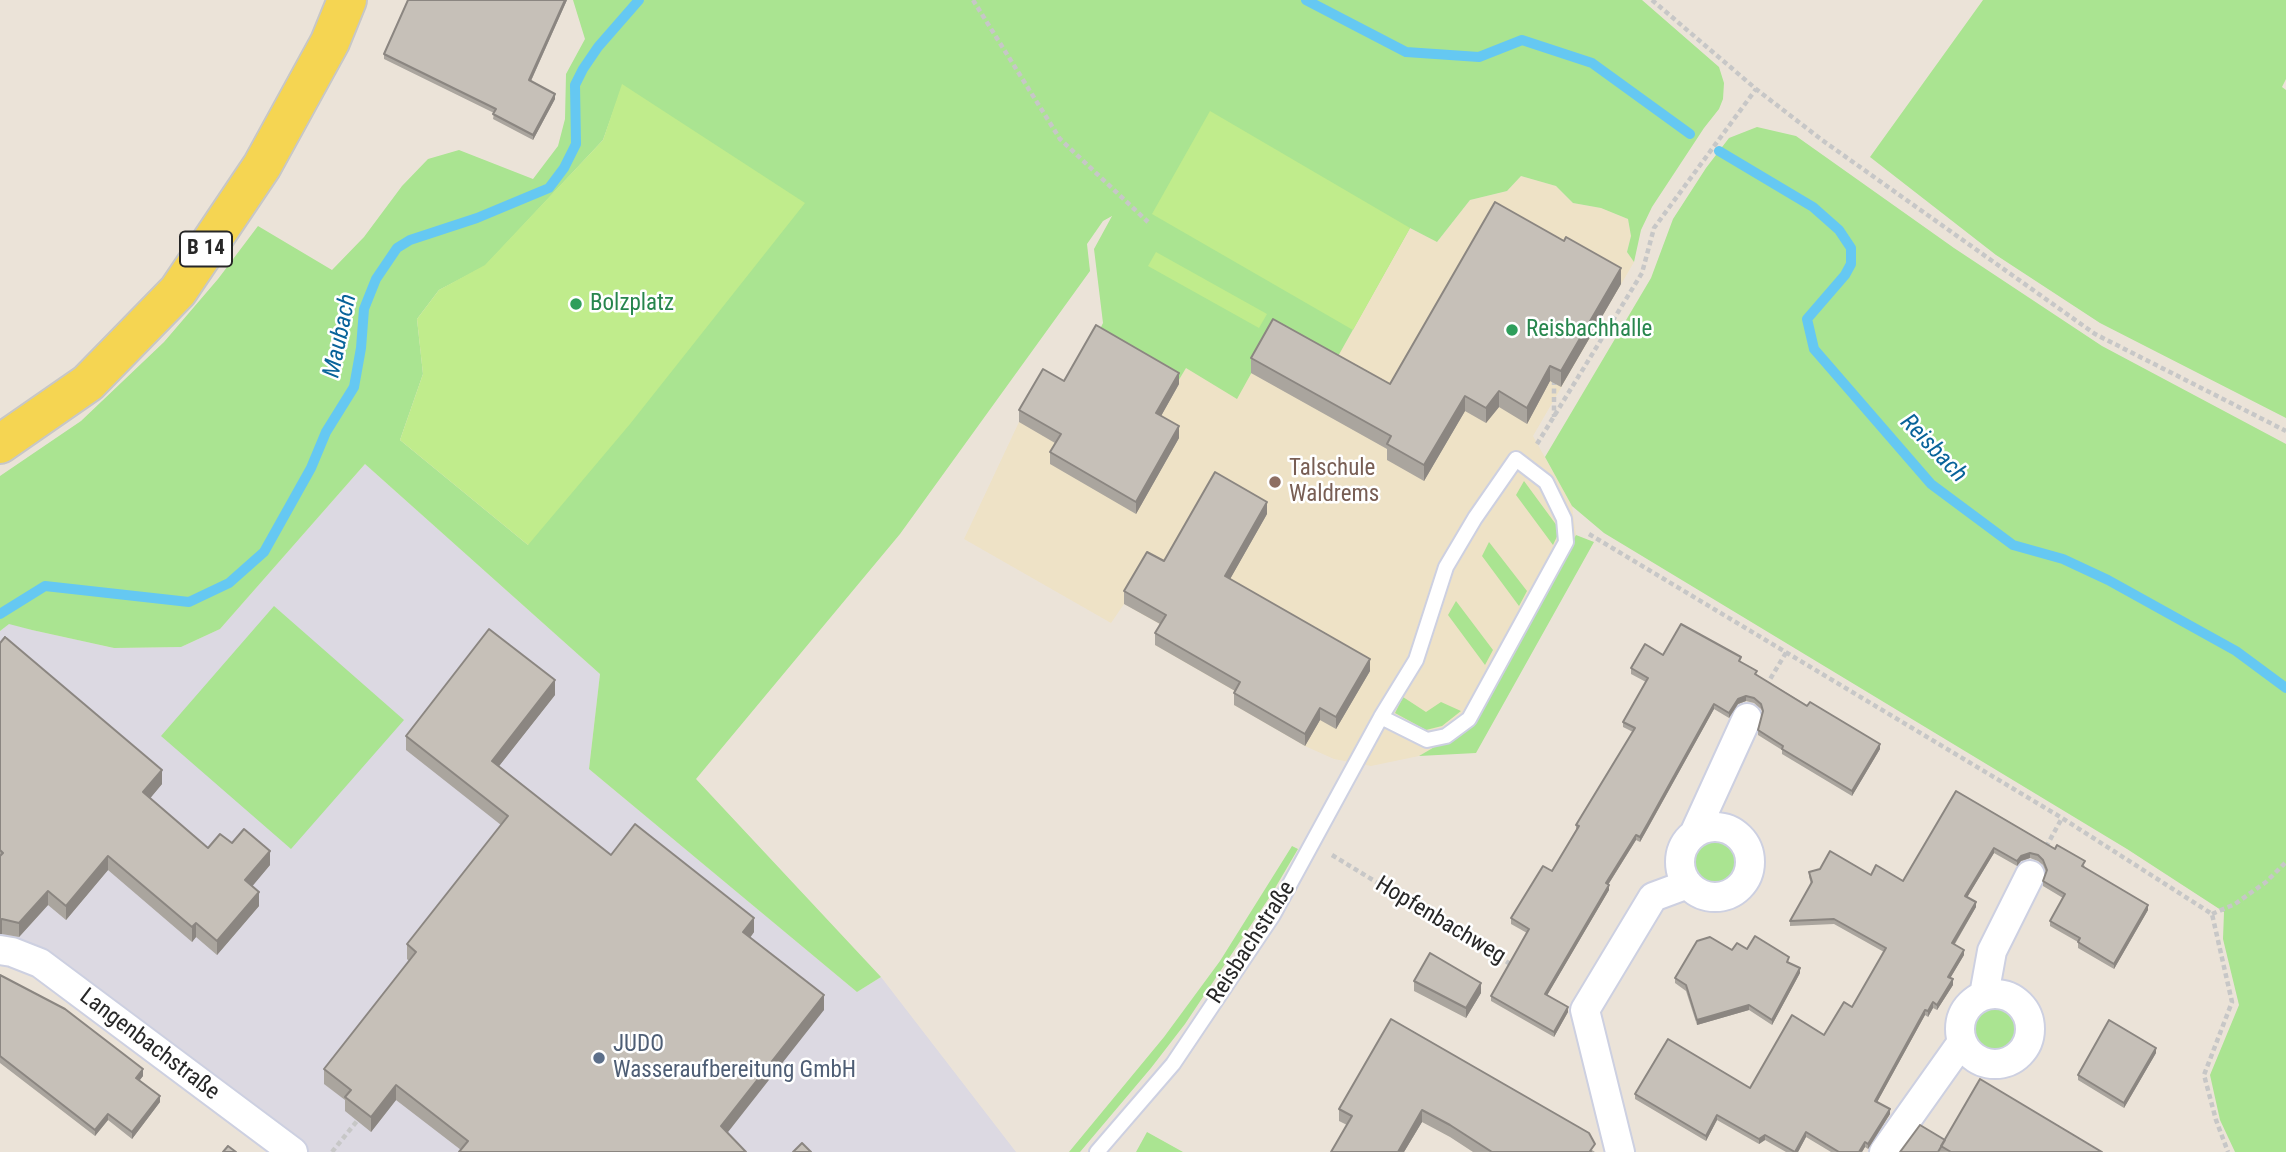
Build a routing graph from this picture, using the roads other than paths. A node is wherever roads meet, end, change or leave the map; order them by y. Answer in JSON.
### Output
{"nodes":[{"id":1,"x":347,"y":0,"type":"edge"},
{"id":2,"x":0,"y":444,"type":"edge"},
{"id":3,"x":1381,"y":718,"type":"junction"},
{"id":4,"x":1747,"y":718,"type":"road end"},
{"id":5,"x":1694,"y":834,"type":"junction"},
{"id":6,"x":2030,"y":875,"type":"dead end"},
{"id":7,"x":1688,"y":884,"type":"junction"},
{"id":8,"x":0,"y":950,"type":"edge"},
{"id":9,"x":1984,"y":995,"type":"junction"},
{"id":10,"x":1962,"y":1042,"type":"junction"},
{"id":11,"x":293,"y":1152,"type":"edge"},
{"id":12,"x":1097,"y":1152,"type":"edge"},
{"id":13,"x":1620,"y":1152,"type":"edge"},
{"id":14,"x":1884,"y":1152,"type":"edge"}],
"edges":[{"from":1,"to":2,"type":"main road","number":"B 14"},
{"from":3,"to":3,"type":"lane","name":"Reisbachstraße"},
{"from":3,"to":12,"type":"lane","name":"Reisbachstraße"},
{"from":4,"to":5,"type":"street"},
{"from":5,"to":7,"type":"street"},
{"from":5,"to":7,"type":"street"},
{"from":6,"to":9,"type":"street"},
{"from":7,"to":13,"type":"street"},
{"from":8,"to":11,"type":"street","name":"Langenbachstraße"},
{"from":9,"to":10,"type":"street"},
{"from":9,"to":10,"type":"street"},
{"from":10,"to":14,"type":"street"}]}
